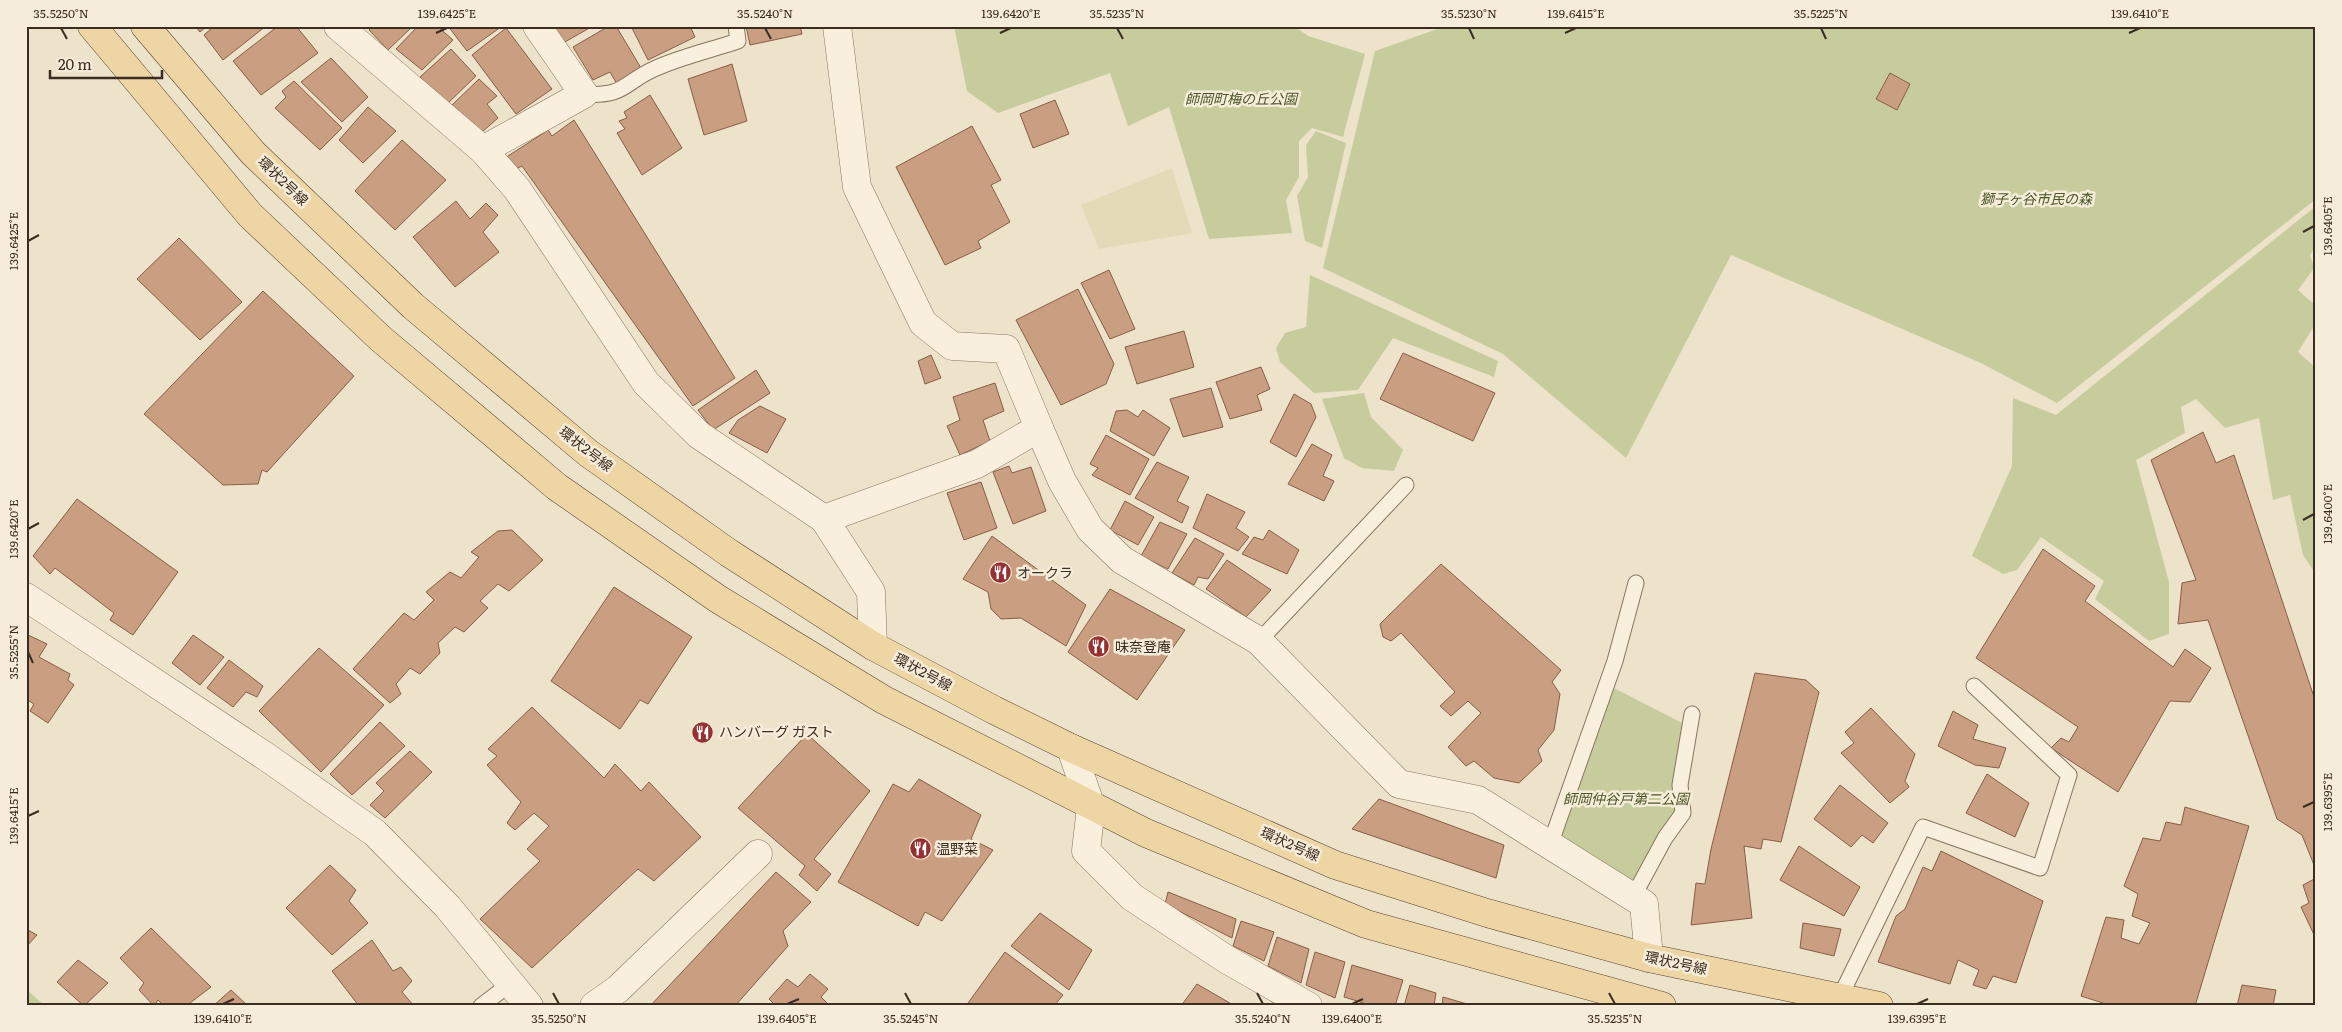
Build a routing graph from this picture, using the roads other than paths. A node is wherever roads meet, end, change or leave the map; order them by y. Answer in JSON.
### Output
{"nodes":[{"id":1,"x":92,"y":26,"type":"edge"},
{"id":2,"x":145,"y":26,"type":"edge"},
{"id":3,"x":338,"y":26,"type":"edge"},
{"id":4,"x":537,"y":26,"type":"edge"},
{"id":5,"x":736,"y":26,"type":"edge"},
{"id":6,"x":837,"y":26,"type":"edge"},
{"id":7,"x":584,"y":94,"type":"junction"},
{"id":8,"x":483,"y":150,"type":"junction"},
{"id":9,"x":1040,"y":428,"type":"junction"},
{"id":10,"x":1406,"y":485,"type":"dead end"},
{"id":11,"x":824,"y":519,"type":"junction"},
{"id":12,"x":1636,"y":583,"type":"dead end"},
{"id":13,"x":26,"y":597,"type":"edge"},
{"id":14,"x":1259,"y":640,"type":"junction"},
{"id":15,"x":873,"y":646,"type":"junction"},
{"id":16,"x":1974,"y":686,"type":"dead end"},
{"id":17,"x":1692,"y":714,"type":"dead end"},
{"id":18,"x":1072,"y":748,"type":"junction"},
{"id":19,"x":1091,"y":807,"type":"junction"},
{"id":20,"x":1550,"y":845,"type":"junction"},
{"id":21,"x":758,"y":854,"type":"dead end"},
{"id":22,"x":1633,"y":897,"type":"junction"},
{"id":23,"x":1649,"y":958,"type":"junction"},
{"id":24,"x":511,"y":983,"type":"junction"},
{"id":25,"x":1840,"y":997,"type":"junction"},
{"id":26,"x":1650,"y":1004,"type":"edge"},
{"id":27,"x":481,"y":1006,"type":"edge"},
{"id":28,"x":530,"y":1006,"type":"edge"},
{"id":29,"x":594,"y":1006,"type":"edge"},
{"id":30,"x":1308,"y":1006,"type":"edge"},
{"id":31,"x":1879,"y":1006,"type":"edge"}],
"edges":[{"from":1,"to":19,"type":"main road"},
{"from":2,"to":15,"type":"main road","name":"環状2号線"},
{"from":3,"to":8,"type":"street"},
{"from":4,"to":7,"type":"street"},
{"from":5,"to":7,"type":"lane"},
{"from":6,"to":9,"type":"street"},
{"from":7,"to":8,"type":"street"},
{"from":8,"to":11,"type":"street"},
{"from":9,"to":11,"type":"street"},
{"from":9,"to":14,"type":"street"},
{"from":10,"to":14,"type":"lane"},
{"from":11,"to":15,"type":"street"},
{"from":12,"to":20,"type":"lane"},
{"from":13,"to":24,"type":"street"},
{"from":14,"to":20,"type":"street"},
{"from":15,"to":18,"type":"main road","name":"環状2号線"},
{"from":16,"to":25,"type":"lane"},
{"from":17,"to":22,"type":"lane"},
{"from":18,"to":19,"type":"street"},
{"from":18,"to":23,"type":"main road","name":"環状2号線"},
{"from":19,"to":26,"type":"main road"},
{"from":19,"to":30,"type":"street"},
{"from":20,"to":22,"type":"street"},
{"from":21,"to":29,"type":"street"},
{"from":22,"to":23,"type":"street"},
{"from":23,"to":25,"type":"main road","name":"環状2号線"},
{"from":24,"to":27,"type":"lane"},
{"from":24,"to":28,"type":"street"},
{"from":25,"to":31,"type":"main road","name":"環状2号線"}]}
